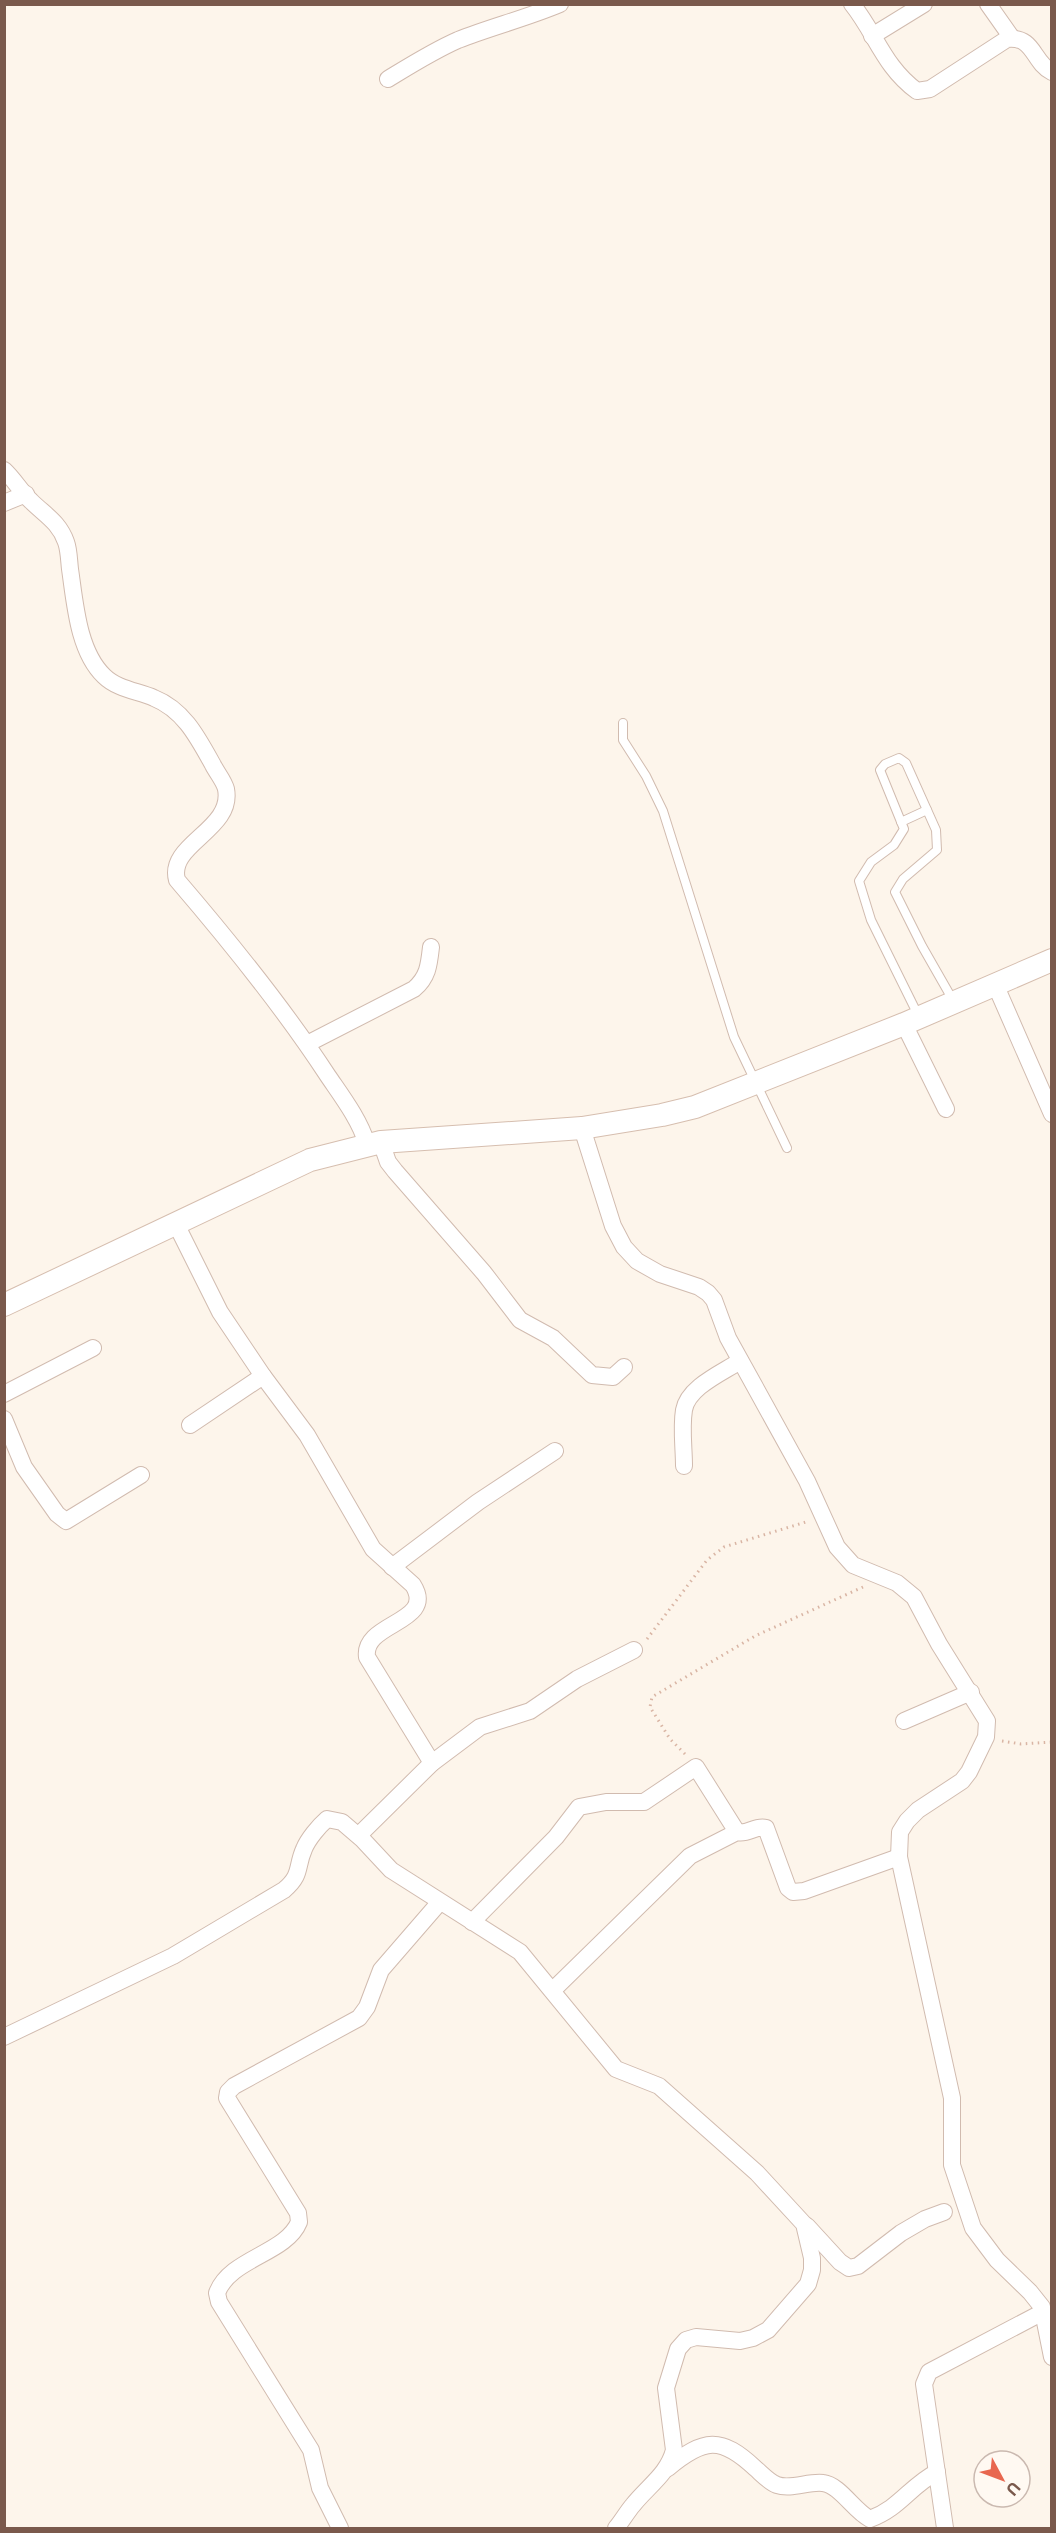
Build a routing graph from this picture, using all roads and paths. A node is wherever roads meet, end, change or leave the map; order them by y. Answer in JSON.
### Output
{"nodes":[{"id":1,"x":560,"y":4,"type":"edge"},
{"id":2,"x":852,"y":4,"type":"edge"},
{"id":3,"x":924,"y":4,"type":"edge"},
{"id":4,"x":988,"y":4,"type":"edge"},
{"id":5,"x":872,"y":36,"type":"junction"},
{"id":6,"x":1012,"y":38,"type":"junction"},
{"id":7,"x":1052,"y":72,"type":"edge"},
{"id":8,"x":388,"y":79,"type":"dead end"},
{"id":9,"x":4,"y":470,"type":"edge"},
{"id":10,"x":26,"y":494,"type":"junction"},
{"id":11,"x":4,"y":503,"type":"edge"},
{"id":12,"x":623,"y":723,"type":"dead end"},
{"id":13,"x":927,"y":810,"type":"junction"},
{"id":14,"x":900,"y":822,"type":"junction"},
{"id":15,"x":431,"y":947,"type":"dead end"},
{"id":16,"x":1052,"y":960,"type":"edge"},
{"id":17,"x":995,"y":984,"type":"junction"},
{"id":18,"x":954,"y":1002,"type":"junction"},
{"id":19,"x":911,"y":1020,"type":"junction"},
{"id":20,"x":307,"y":1044,"type":"junction"},
{"id":21,"x":756,"y":1082,"type":"junction"},
{"id":22,"x":946,"y":1109,"type":"dead end"},
{"id":23,"x":1052,"y":1114,"type":"edge"},
{"id":24,"x":582,"y":1128,"type":"junction"},
{"id":25,"x":374,"y":1143,"type":"junction"},
{"id":26,"x":787,"y":1148,"type":"dead end"},
{"id":27,"x":176,"y":1224,"type":"junction"},
{"id":28,"x":4,"y":1305,"type":"edge"},
{"id":29,"x":93,"y":1348,"type":"dead end"},
{"id":30,"x":740,"y":1361,"type":"junction"},
{"id":31,"x":624,"y":1367,"type":"dead end"},
{"id":32,"x":263,"y":1376,"type":"junction"},
{"id":33,"x":4,"y":1394,"type":"edge"},
{"id":34,"x":4,"y":1419,"type":"edge"},
{"id":35,"x":190,"y":1425,"type":"dead end"},
{"id":36,"x":555,"y":1452,"type":"dead end"},
{"id":37,"x":684,"y":1466,"type":"dead end"},
{"id":38,"x":141,"y":1475,"type":"dead end"},
{"id":39,"x":824,"y":1517,"type":"junction"},
{"id":40,"x":392,"y":1567,"type":"junction"},
{"id":41,"x":884,"y":1578,"type":"junction"},
{"id":42,"x":634,"y":1650,"type":"joint"},
{"id":43,"x":971,"y":1692,"type":"junction"},
{"id":44,"x":904,"y":1721,"type":"dead end"},
{"id":45,"x":986,"y":1737,"type":"junction"},
{"id":46,"x":1052,"y":1742,"type":"edge"},
{"id":47,"x":432,"y":1763,"type":"junction"},
{"id":48,"x":696,"y":1767,"type":"junction"},
{"id":49,"x":737,"y":1832,"type":"junction"},
{"id":50,"x":358,"y":1835,"type":"junction"},
{"id":51,"x":899,"y":1857,"type":"junction"},
{"id":52,"x":439,"y":1903,"type":"junction"},
{"id":53,"x":472,"y":1922,"type":"junction"},
{"id":54,"x":553,"y":1990,"type":"junction"},
{"id":55,"x":4,"y":2037,"type":"edge"},
{"id":56,"x":944,"y":2212,"type":"dead end"},
{"id":57,"x":804,"y":2223,"type":"junction"},
{"id":58,"x":1043,"y":2312,"type":"junction"},
{"id":59,"x":1052,"y":2357,"type":"edge"},
{"id":60,"x":666,"y":2470,"type":"junction"},
{"id":61,"x":937,"y":2472,"type":"junction"},
{"id":62,"x":340,"y":2529,"type":"edge"},
{"id":63,"x":616,"y":2529,"type":"edge"},
{"id":64,"x":945,"y":2529,"type":"edge"}],
"edges":[{"from":1,"to":8,"type":"street"},
{"from":2,"to":5,"type":"street"},
{"from":3,"to":5,"type":"street"},
{"from":4,"to":6,"type":"street"},
{"from":5,"to":6,"type":"street"},
{"from":6,"to":7,"type":"street"},
{"from":9,"to":10,"type":"street"},
{"from":10,"to":11,"type":"street"},
{"from":10,"to":20,"type":"street"},
{"from":12,"to":21,"type":"lane"},
{"from":13,"to":14,"type":"lane"},
{"from":13,"to":14,"type":"lane"},
{"from":13,"to":18,"type":"lane"},
{"from":14,"to":19,"type":"lane"},
{"from":15,"to":20,"type":"street"},
{"from":16,"to":17,"type":"street"},
{"from":17,"to":18,"type":"street"},
{"from":17,"to":23,"type":"street"},
{"from":18,"to":19,"type":"street"},
{"from":19,"to":21,"type":"street"},
{"from":19,"to":22,"type":"street"},
{"from":20,"to":25,"type":"street"},
{"from":21,"to":24,"type":"street"},
{"from":21,"to":26,"type":"lane"},
{"from":24,"to":25,"type":"street"},
{"from":24,"to":30,"type":"street"},
{"from":25,"to":27,"type":"street"},
{"from":25,"to":31,"type":"street"},
{"from":27,"to":28,"type":"street"},
{"from":27,"to":32,"type":"street"},
{"from":29,"to":33,"type":"street"},
{"from":30,"to":37,"type":"street"},
{"from":30,"to":39,"type":"street"},
{"from":32,"to":35,"type":"street"},
{"from":32,"to":40,"type":"street"},
{"from":34,"to":38,"type":"street"},
{"from":36,"to":40,"type":"street"},
{"from":39,"to":41,"type":"street"},
{"from":39,"to":42,"type":"path"},
{"from":40,"to":47,"type":"street"},
{"from":41,"to":43,"type":"street"},
{"from":41,"to":48,"type":"path"},
{"from":42,"to":47,"type":"street"},
{"from":43,"to":44,"type":"street"},
{"from":43,"to":45,"type":"street"},
{"from":45,"to":46,"type":"path"},
{"from":45,"to":51,"type":"street"},
{"from":47,"to":50,"type":"street"},
{"from":48,"to":49,"type":"street"},
{"from":48,"to":53,"type":"street"},
{"from":49,"to":51,"type":"street"},
{"from":49,"to":54,"type":"street"},
{"from":50,"to":52,"type":"street"},
{"from":50,"to":55,"type":"street"},
{"from":51,"to":58,"type":"street"},
{"from":52,"to":53,"type":"street"},
{"from":52,"to":62,"type":"street"},
{"from":53,"to":54,"type":"street"},
{"from":54,"to":57,"type":"street"},
{"from":56,"to":57,"type":"street"},
{"from":57,"to":60,"type":"street"},
{"from":58,"to":59,"type":"street"},
{"from":58,"to":61,"type":"street"},
{"from":60,"to":61,"type":"street"},
{"from":60,"to":63,"type":"street"},
{"from":61,"to":64,"type":"street"}]}
